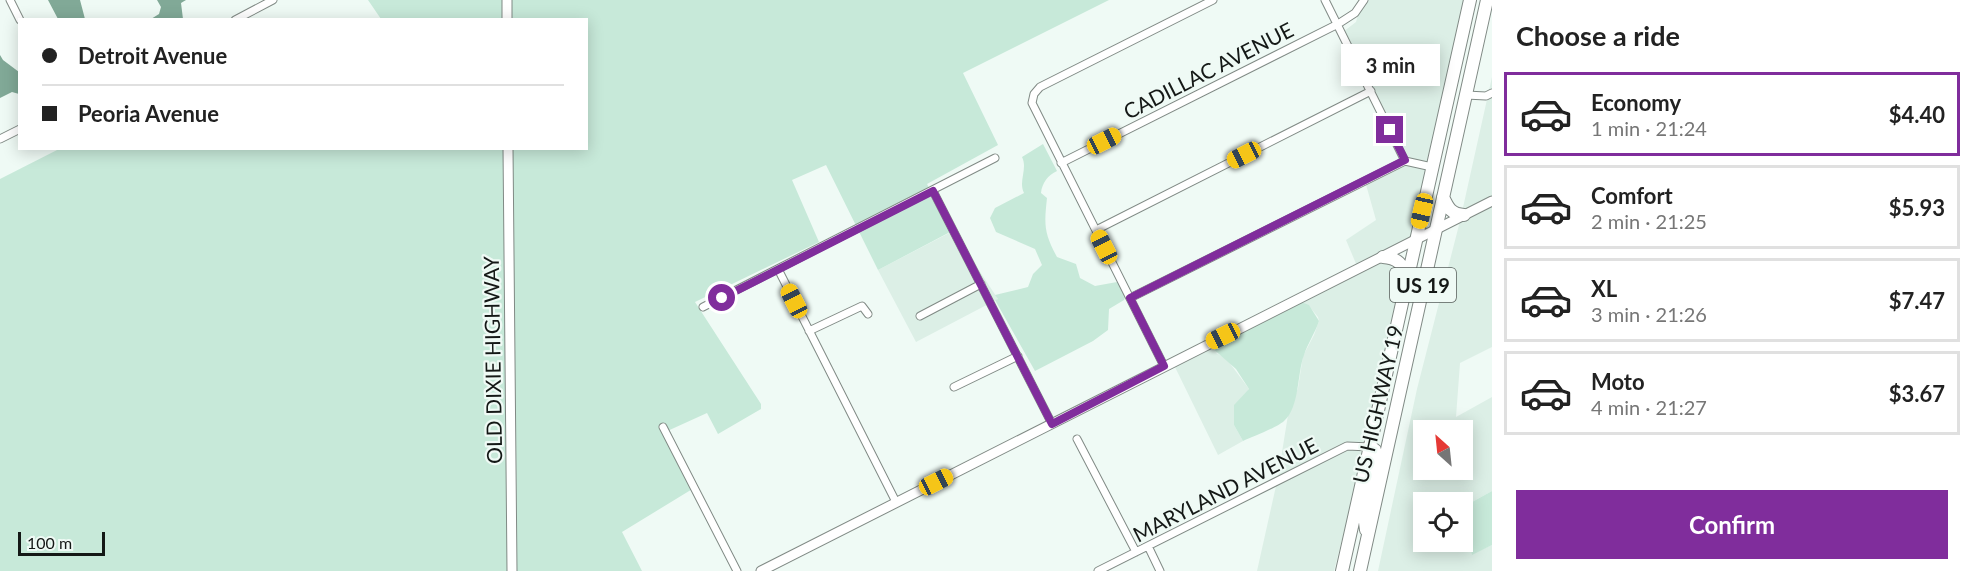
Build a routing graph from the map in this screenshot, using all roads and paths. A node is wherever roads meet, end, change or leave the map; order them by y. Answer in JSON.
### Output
{"nodes":[{"id":1,"x":10,"y":0,"type":"edge"},
{"id":2,"x":273,"y":0,"type":"edge"},
{"id":3,"x":507,"y":0,"type":"edge"},
{"id":4,"x":1213,"y":0,"type":"edge"},
{"id":5,"x":1325,"y":0,"type":"edge"},
{"id":6,"x":1364,"y":0,"type":"edge"},
{"id":7,"x":1470,"y":0,"type":"edge"},
{"id":8,"x":1487,"y":0,"type":"edge"},
{"id":9,"x":19,"y":18,"type":"edge"},
{"id":10,"x":239,"y":18,"type":"edge"},
{"id":11,"x":507,"y":18,"type":"edge"},
{"id":12,"x":1338,"y":24,"type":"junction"},
{"id":13,"x":1371,"y":91,"type":"junction"},
{"id":14,"x":1492,"y":93,"type":"edge"},
{"id":15,"x":1466,"y":95,"type":"junction"},
{"id":16,"x":18,"y":130,"type":"edge"},
{"id":17,"x":0,"y":139,"type":"edge"},
{"id":18,"x":507,"y":150,"type":"edge"},
{"id":19,"x":995,"y":158,"type":"dead end"},
{"id":20,"x":1405,"y":160,"type":"junction"},
{"id":21,"x":1061,"y":163,"type":"junction"},
{"id":22,"x":1432,"y":167,"type":"junction"},
{"id":23,"x":933,"y":191,"type":"junction"},
{"id":24,"x":1443,"y":197,"type":"junction"},
{"id":25,"x":1492,"y":201,"type":"edge"},
{"id":26,"x":1464,"y":215,"type":"junction"},
{"id":27,"x":1096,"y":230,"type":"junction"},
{"id":28,"x":1436,"y":230,"type":"junction"},
{"id":29,"x":1416,"y":241,"type":"junction"},
{"id":30,"x":1383,"y":257,"type":"junction"},
{"id":31,"x":778,"y":269,"type":"junction"},
{"id":32,"x":1407,"y":279,"type":"junction"},
{"id":33,"x":981,"y":284,"type":"junction"},
{"id":34,"x":1130,"y":298,"type":"junction"},
{"id":35,"x":703,"y":307,"type":"dead end"},
{"id":36,"x":868,"y":314,"type":"dead end"},
{"id":37,"x":920,"y":316,"type":"dead end"},
{"id":38,"x":809,"y":331,"type":"junction"},
{"id":39,"x":1018,"y":356,"type":"junction"},
{"id":40,"x":1388,"y":364,"type":"junction"},
{"id":41,"x":1164,"y":366,"type":"junction"},
{"id":42,"x":954,"y":387,"type":"dead end"},
{"id":43,"x":1052,"y":424,"type":"junction"},
{"id":44,"x":663,"y":427,"type":"dead end"},
{"id":45,"x":1077,"y":439,"type":"dead end"},
{"id":46,"x":1370,"y":447,"type":"junction"},
{"id":47,"x":1387,"y":448,"type":"junction"},
{"id":48,"x":896,"y":502,"type":"junction"},
{"id":49,"x":1367,"y":540,"type":"junction"},
{"id":50,"x":1148,"y":546,"type":"junction"},
{"id":51,"x":1136,"y":552,"type":"junction"},
{"id":52,"x":512,"y":571,"type":"edge"},
{"id":53,"x":737,"y":571,"type":"edge"},
{"id":54,"x":761,"y":571,"type":"edge"},
{"id":55,"x":1098,"y":571,"type":"edge"},
{"id":56,"x":1160,"y":571,"type":"edge"},
{"id":57,"x":1343,"y":571,"type":"edge"},
{"id":58,"x":1360,"y":571,"type":"edge"}],
"edges":[{"from":1,"to":9,"type":"street"},
{"from":2,"to":10,"type":"street"},
{"from":3,"to":11,"type":"street"},
{"from":4,"to":21,"type":"street"},
{"from":5,"to":12,"type":"street"},
{"from":6,"to":12,"type":"street","name":"CADILLAC AVENUE"},
{"from":7,"to":22,"type":"highway","name":"US HIGHWAY 19","number":"US 19"},
{"from":8,"to":15,"type":"highway","name":"US HIGHWAY 19","number":"US 19"},
{"from":12,"to":13,"type":"street"},
{"from":12,"to":21,"type":"street","name":"CADILLAC AVENUE"},
{"from":13,"to":20,"type":"street"},
{"from":13,"to":27,"type":"street"},
{"from":14,"to":15,"type":"street"},
{"from":15,"to":24,"type":"highway","name":"US HIGHWAY 19","number":"US 19"},
{"from":16,"to":17,"type":"street"},
{"from":18,"to":52,"type":"street","name":"OLD DIXIE HIGHWAY"},
{"from":19,"to":23,"type":"street"},
{"from":20,"to":22,"type":"street"},
{"from":20,"to":34,"type":"street"},
{"from":21,"to":27,"type":"street"},
{"from":22,"to":29,"type":"highway","name":"US HIGHWAY 19","number":"US 19"},
{"from":23,"to":31,"type":"street"},
{"from":23,"to":33,"type":"street"},
{"from":24,"to":26,"type":"highway"},
{"from":24,"to":28,"type":"highway","name":"US HIGHWAY 19","number":"US 19"},
{"from":25,"to":26,"type":"street"},
{"from":26,"to":28,"type":"street"},
{"from":27,"to":34,"type":"street"},
{"from":28,"to":29,"type":"street"},
{"from":28,"to":47,"type":"highway","name":"US HIGHWAY 19","number":"US 19"},
{"from":29,"to":30,"type":"street"},
{"from":29,"to":32,"type":"highway","name":"US HIGHWAY 19","number":"US 19"},
{"from":30,"to":32,"type":"highway"},
{"from":30,"to":41,"type":"street"},
{"from":31,"to":35,"type":"street"},
{"from":31,"to":38,"type":"street"},
{"from":32,"to":40,"type":"highway","name":"US HIGHWAY 19","number":"US 19"},
{"from":33,"to":37,"type":"street"},
{"from":33,"to":39,"type":"street"},
{"from":34,"to":41,"type":"street"},
{"from":36,"to":38,"type":"street"},
{"from":38,"to":48,"type":"street"},
{"from":39,"to":42,"type":"street"},
{"from":39,"to":43,"type":"street"},
{"from":40,"to":46,"type":"highway","name":"US HIGHWAY 19","number":"US 19"},
{"from":40,"to":47,"type":"highway"},
{"from":41,"to":43,"type":"street"},
{"from":43,"to":48,"type":"street"},
{"from":44,"to":53,"type":"street"},
{"from":45,"to":51,"type":"street"},
{"from":46,"to":49,"type":"highway"},
{"from":46,"to":50,"type":"street","name":"MARYLAND AVENUE"},
{"from":46,"to":57,"type":"highway","name":"US HIGHWAY 19","number":"US 19"},
{"from":47,"to":49,"type":"highway","name":"US HIGHWAY 19","number":"US 19"},
{"from":48,"to":54,"type":"street"},
{"from":49,"to":58,"type":"highway","name":"US HIGHWAY 19","number":"US 19"},
{"from":50,"to":51,"type":"street","name":"MARYLAND AVENUE"},
{"from":50,"to":56,"type":"street"},
{"from":51,"to":55,"type":"street","name":"MARYLAND AVENUE"}]}
